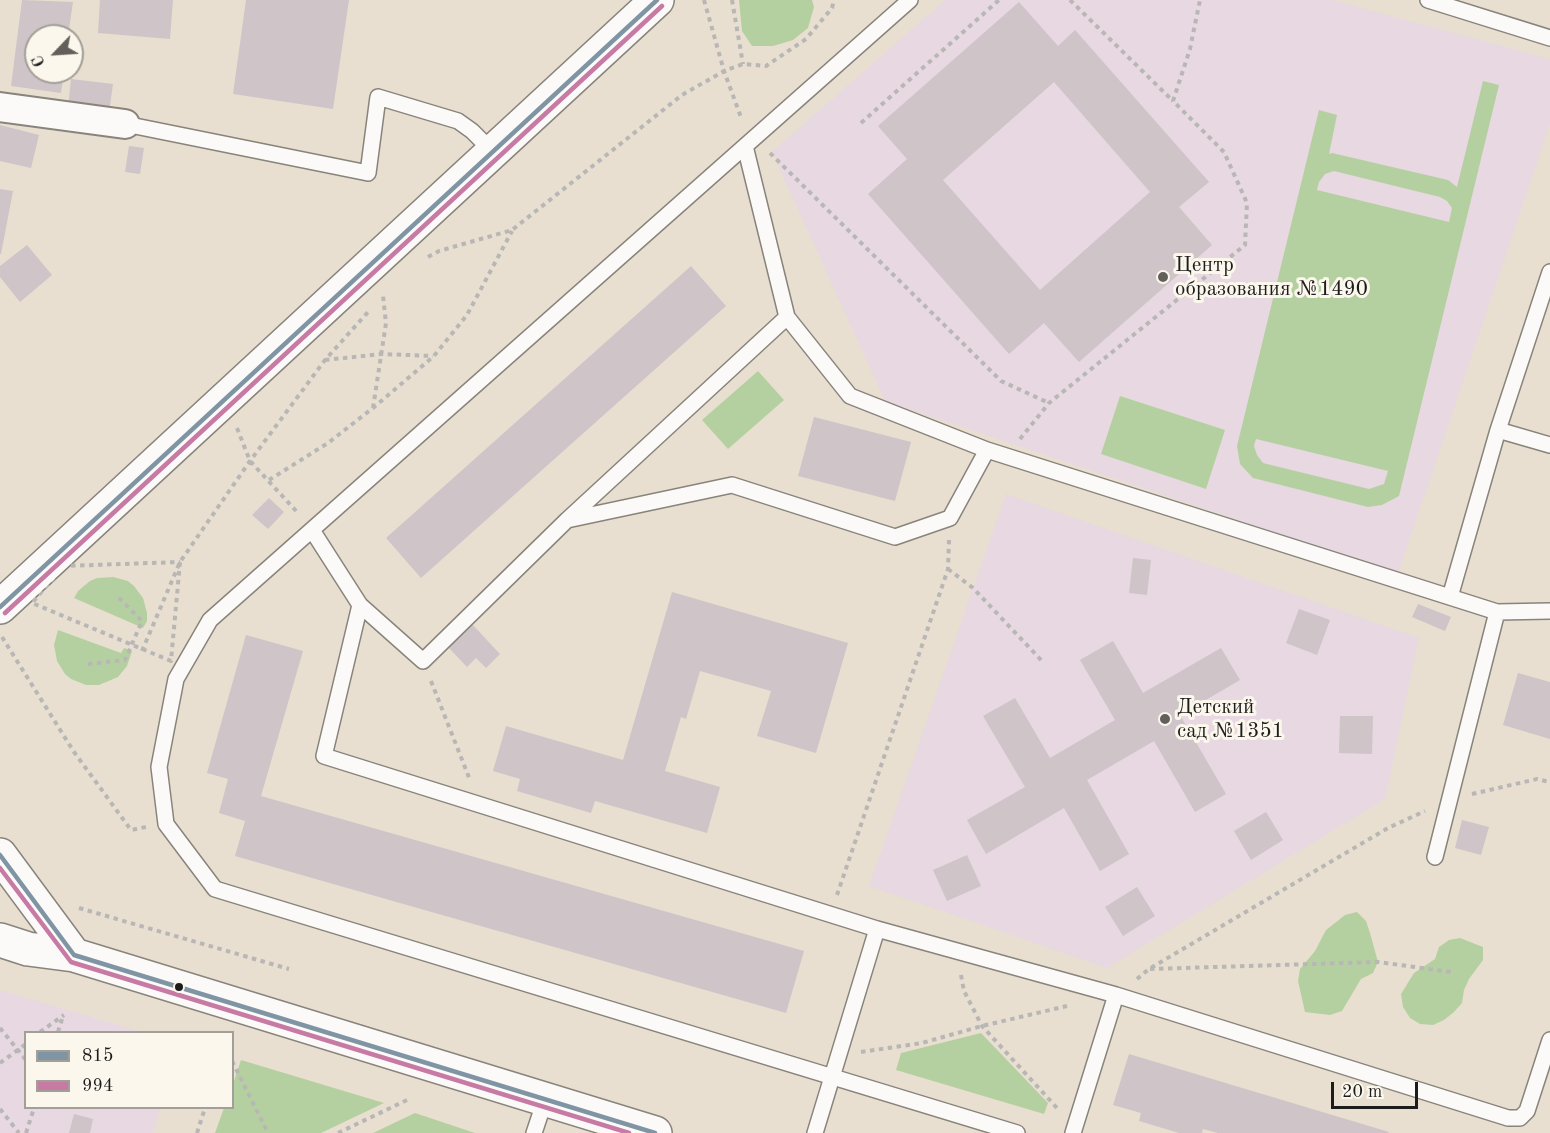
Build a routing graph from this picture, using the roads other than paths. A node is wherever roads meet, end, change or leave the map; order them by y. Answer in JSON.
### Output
{"nodes":[{"id":1,"x":657,"y":0,"type":"edge"},
{"id":2,"x":910,"y":0,"type":"edge"},
{"id":3,"x":1428,"y":0,"type":"edge"},
{"id":4,"x":1550,"y":38,"type":"edge"},
{"id":5,"x":0,"y":107,"type":"edge"},
{"id":6,"x":125,"y":124,"type":"joint"},
{"id":7,"x":749,"y":142,"type":"junction"},
{"id":8,"x":493,"y":152,"type":"junction"},
{"id":9,"x":1550,"y":272,"type":"edge"},
{"id":10,"x":787,"y":317,"type":"junction"},
{"id":11,"x":1498,"y":430,"type":"junction"},
{"id":12,"x":1550,"y":445,"type":"edge"},
{"id":13,"x":987,"y":450,"type":"junction"},
{"id":14,"x":567,"y":520,"type":"junction"},
{"id":15,"x":312,"y":530,"type":"junction"},
{"id":16,"x":1450,"y":597,"type":"junction"},
{"id":17,"x":360,"y":605,"type":"junction"},
{"id":18,"x":1497,"y":612,"type":"junction"},
{"id":19,"x":1550,"y":612,"type":"edge"},
{"id":20,"x":1,"y":622,"type":"edge"},
{"id":21,"x":0,"y":855,"type":"edge"},
{"id":22,"x":1435,"y":857,"type":"dead end"},
{"id":23,"x":877,"y":929,"type":"junction"},
{"id":24,"x":0,"y":940,"type":"edge"},
{"id":25,"x":74,"y":955,"type":"junction"},
{"id":26,"x":1116,"y":995,"type":"junction"},
{"id":27,"x":1550,"y":1040,"type":"edge"},
{"id":28,"x":831,"y":1078,"type":"junction"},
{"id":29,"x":545,"y":1100,"type":"junction"},
{"id":30,"x":534,"y":1133,"type":"edge"},
{"id":31,"x":655,"y":1133,"type":"edge"},
{"id":32,"x":815,"y":1133,"type":"edge"},
{"id":33,"x":1017,"y":1133,"type":"edge"},
{"id":34,"x":1073,"y":1133,"type":"edge"}],
"edges":[{"from":1,"to":8,"type":"street"},
{"from":2,"to":7,"type":"lane"},
{"from":3,"to":4,"type":"lane"},
{"from":5,"to":6,"type":"street"},
{"from":6,"to":8,"type":"lane"},
{"from":7,"to":10,"type":"lane"},
{"from":7,"to":15,"type":"lane"},
{"from":8,"to":20,"type":"street"},
{"from":9,"to":11,"type":"lane"},
{"from":10,"to":13,"type":"lane"},
{"from":10,"to":14,"type":"lane"},
{"from":11,"to":12,"type":"lane"},
{"from":11,"to":16,"type":"lane"},
{"from":13,"to":14,"type":"lane"},
{"from":13,"to":16,"type":"lane"},
{"from":14,"to":17,"type":"lane"},
{"from":15,"to":17,"type":"lane"},
{"from":15,"to":28,"type":"lane"},
{"from":16,"to":18,"type":"lane"},
{"from":17,"to":23,"type":"lane"},
{"from":18,"to":19,"type":"lane"},
{"from":18,"to":22,"type":"lane"},
{"from":21,"to":25,"type":"street"},
{"from":23,"to":26,"type":"lane"},
{"from":23,"to":28,"type":"lane"},
{"from":24,"to":25,"type":"street"},
{"from":25,"to":29,"type":"street"},
{"from":26,"to":27,"type":"lane"},
{"from":26,"to":34,"type":"lane"},
{"from":28,"to":32,"type":"lane"},
{"from":28,"to":33,"type":"lane"},
{"from":29,"to":30,"type":"lane"},
{"from":29,"to":31,"type":"street"}]}
